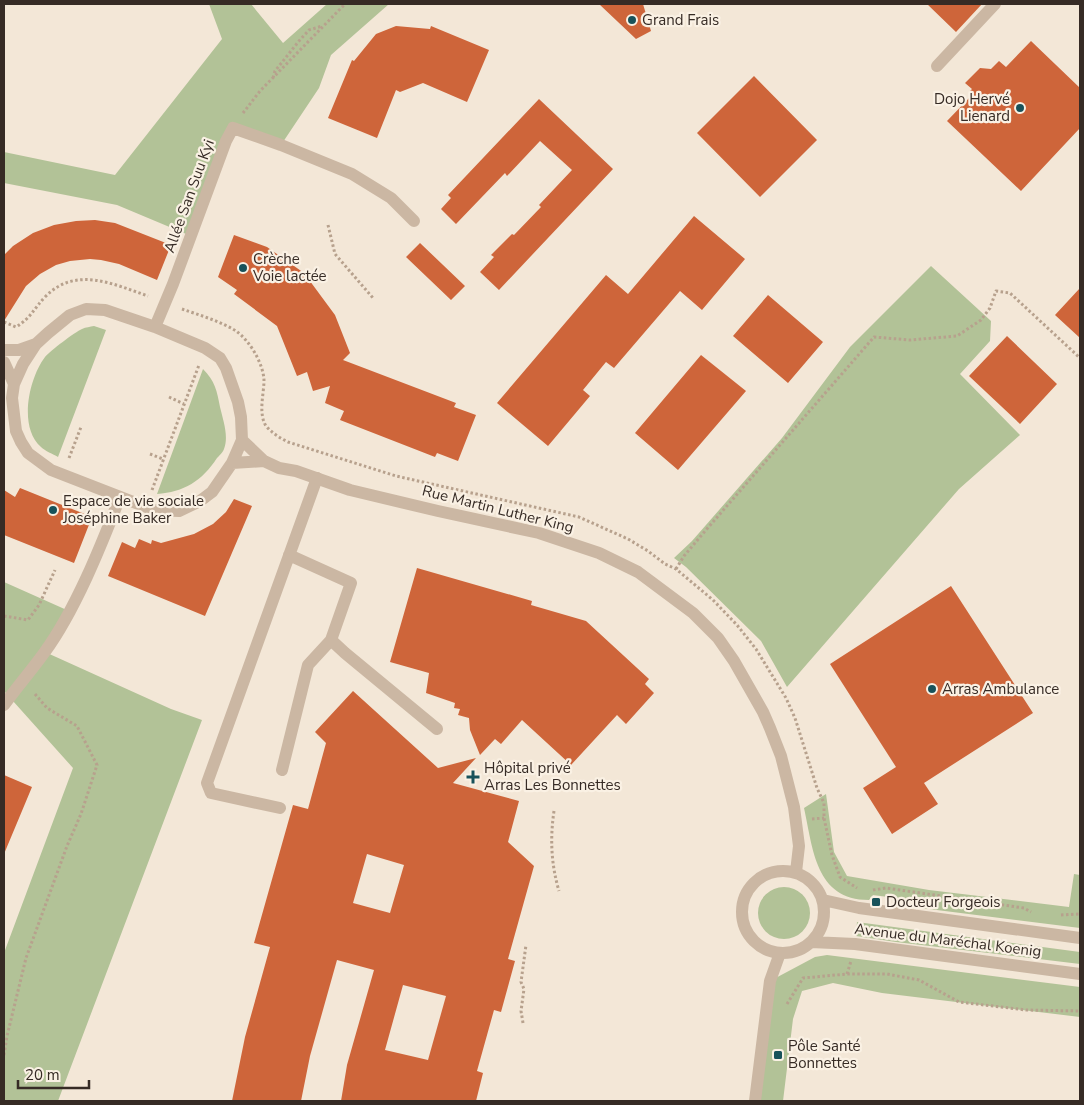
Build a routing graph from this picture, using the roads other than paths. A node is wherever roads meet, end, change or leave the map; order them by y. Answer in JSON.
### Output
{"nodes":[{"id":1,"x":995,"y":4,"type":"edge"},
{"id":2,"x":937,"y":66,"type":"dead end"},
{"id":3,"x":414,"y":221,"type":"dead end"},
{"id":4,"x":155,"y":327,"type":"junction"},
{"id":5,"x":36,"y":344,"type":"junction"},
{"id":6,"x":4,"y":350,"type":"edge"},
{"id":7,"x":4,"y":362,"type":"edge"},
{"id":8,"x":14,"y":384,"type":"junction"},
{"id":9,"x":242,"y":440,"type":"junction"},
{"id":10,"x":264,"y":461,"type":"junction"},
{"id":11,"x":232,"y":463,"type":"junction"},
{"id":12,"x":317,"y":478,"type":"junction"},
{"id":13,"x":120,"y":497,"type":"junction"},
{"id":14,"x":289,"y":555,"type":"junction"},
{"id":15,"x":331,"y":640,"type":"junction"},
{"id":16,"x":4,"y":705,"type":"edge"},
{"id":17,"x":437,"y":728,"type":"dead end"},
{"id":18,"x":282,"y":770,"type":"dead end"},
{"id":19,"x":280,"y":808,"type":"dead end"},
{"id":20,"x":796,"y":872,"type":"junction"},
{"id":21,"x":824,"y":900,"type":"junction"},
{"id":22,"x":1080,"y":938,"type":"edge"},
{"id":23,"x":811,"y":942,"type":"junction"},
{"id":24,"x":780,"y":953,"type":"junction"},
{"id":25,"x":1080,"y":974,"type":"edge"},
{"id":26,"x":755,"y":1101,"type":"edge"}],
"edges":[{"from":1,"to":2,"type":"street"},
{"from":3,"to":4,"type":"street","name":"Allée San Suu Kyi"},
{"from":4,"to":5,"type":"street"},
{"from":4,"to":9,"type":"street"},
{"from":5,"to":6,"type":"street"},
{"from":5,"to":8,"type":"street"},
{"from":7,"to":8,"type":"street"},
{"from":8,"to":13,"type":"street"},
{"from":9,"to":10,"type":"street"},
{"from":9,"to":11,"type":"street"},
{"from":10,"to":11,"type":"street"},
{"from":10,"to":12,"type":"street","name":"Rue Martin Luther King"},
{"from":11,"to":13,"type":"street"},
{"from":12,"to":14,"type":"street"},
{"from":12,"to":20,"type":"street","name":"Rue Martin Luther King"},
{"from":13,"to":16,"type":"street"},
{"from":14,"to":15,"type":"street"},
{"from":14,"to":19,"type":"street"},
{"from":15,"to":17,"type":"street"},
{"from":15,"to":18,"type":"street"},
{"from":20,"to":21,"type":"street"},
{"from":20,"to":24,"type":"street"},
{"from":21,"to":22,"type":"street","name":"Avenue du Maréchal Koenig"},
{"from":21,"to":23,"type":"street"},
{"from":23,"to":24,"type":"street"},
{"from":23,"to":25,"type":"street","name":"Avenue du Maréchal Koenig"},
{"from":24,"to":26,"type":"street"}]}
